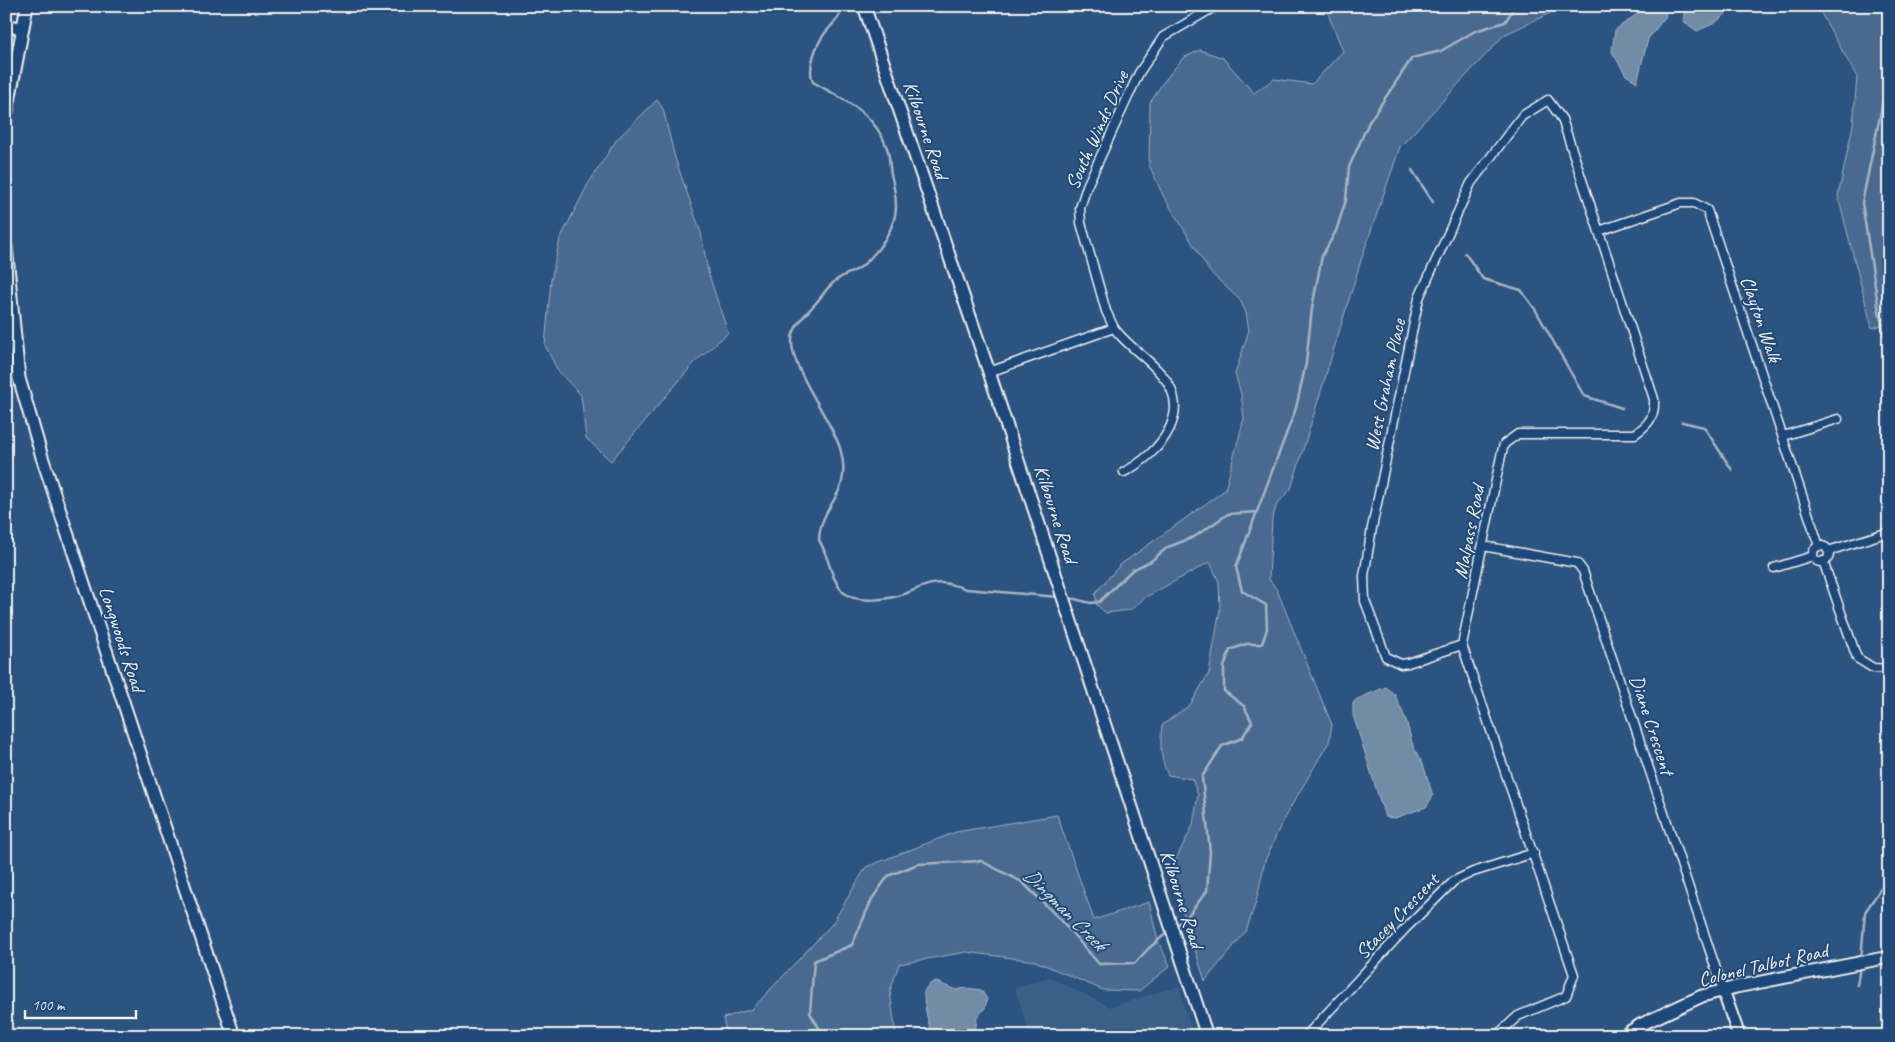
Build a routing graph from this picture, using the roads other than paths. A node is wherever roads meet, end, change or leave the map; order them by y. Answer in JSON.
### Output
{"nodes":[{"id":1,"x":27,"y":6,"type":"edge"},
{"id":2,"x":864,"y":6,"type":"edge"},
{"id":3,"x":1216,"y":6,"type":"edge"},
{"id":4,"x":6,"y":26,"type":"edge"},
{"id":5,"x":21,"y":28,"type":"junction"},
{"id":6,"x":6,"y":117,"type":"edge"},
{"id":7,"x":1562,"y":119,"type":"joint"},
{"id":8,"x":1599,"y":231,"type":"junction"},
{"id":9,"x":6,"y":246,"type":"edge"},
{"id":10,"x":1114,"y":328,"type":"junction"},
{"id":11,"x":989,"y":372,"type":"junction"},
{"id":12,"x":1838,"y":419,"type":"dead end"},
{"id":13,"x":1783,"y":436,"type":"junction"},
{"id":14,"x":1124,"y":472,"type":"dead end"},
{"id":15,"x":1889,"y":532,"type":"edge"},
{"id":16,"x":1483,"y":546,"type":"junction"},
{"id":17,"x":1818,"y":546,"type":"junction"},
{"id":18,"x":1828,"y":551,"type":"junction"},
{"id":19,"x":1814,"y":556,"type":"junction"},
{"id":20,"x":1823,"y":561,"type":"junction"},
{"id":21,"x":1774,"y":568,"type":"dead end"},
{"id":22,"x":1462,"y":645,"type":"junction"},
{"id":23,"x":1889,"y":669,"type":"edge"},
{"id":24,"x":1534,"y":853,"type":"junction"},
{"id":25,"x":1889,"y":957,"type":"edge"},
{"id":26,"x":1723,"y":990,"type":"junction"},
{"id":27,"x":234,"y":1036,"type":"edge"},
{"id":28,"x":1207,"y":1036,"type":"edge"},
{"id":29,"x":1306,"y":1036,"type":"edge"},
{"id":30,"x":1496,"y":1036,"type":"edge"},
{"id":31,"x":1623,"y":1036,"type":"edge"},
{"id":32,"x":1739,"y":1036,"type":"edge"}],
"edges":[{"from":1,"to":5,"type":"main road"},
{"from":2,"to":11,"type":"main road","name":"Kilbourne Road"},
{"from":3,"to":10,"type":"street","name":"South Winds Drive"},
{"from":4,"to":5,"type":"main road"},
{"from":5,"to":6,"type":"main road"},
{"from":7,"to":8,"type":"street","name":"Malpass Road"},
{"from":7,"to":22,"type":"street","name":"West Graham Place"},
{"from":8,"to":13,"type":"street","name":"Clayton Walk"},
{"from":8,"to":16,"type":"street","name":"Malpass Road"},
{"from":9,"to":27,"type":"main road","name":"Longwoods Road"},
{"from":10,"to":11,"type":"street"},
{"from":10,"to":14,"type":"street","name":"South Winds Drive"},
{"from":11,"to":28,"type":"main road","name":"Kilbourne Road"},
{"from":12,"to":13,"type":"street"},
{"from":13,"to":17,"type":"street","name":"Clayton Walk"},
{"from":15,"to":18,"type":"street"},
{"from":16,"to":22,"type":"street","name":"Malpass Road"},
{"from":16,"to":26,"type":"street","name":"Diane Crescent"},
{"from":17,"to":18,"type":"street"},
{"from":17,"to":19,"type":"street"},
{"from":18,"to":20,"type":"street"},
{"from":19,"to":20,"type":"street"},
{"from":19,"to":21,"type":"street"},
{"from":20,"to":23,"type":"street"},
{"from":22,"to":24,"type":"street"},
{"from":24,"to":29,"type":"street","name":"Stacey Crescent"},
{"from":24,"to":30,"type":"street"},
{"from":25,"to":26,"type":"main road","name":"Colonel Talbot Road"},
{"from":26,"to":31,"type":"main road","name":"Colonel Talbot Road"},
{"from":26,"to":32,"type":"main road"}]}
